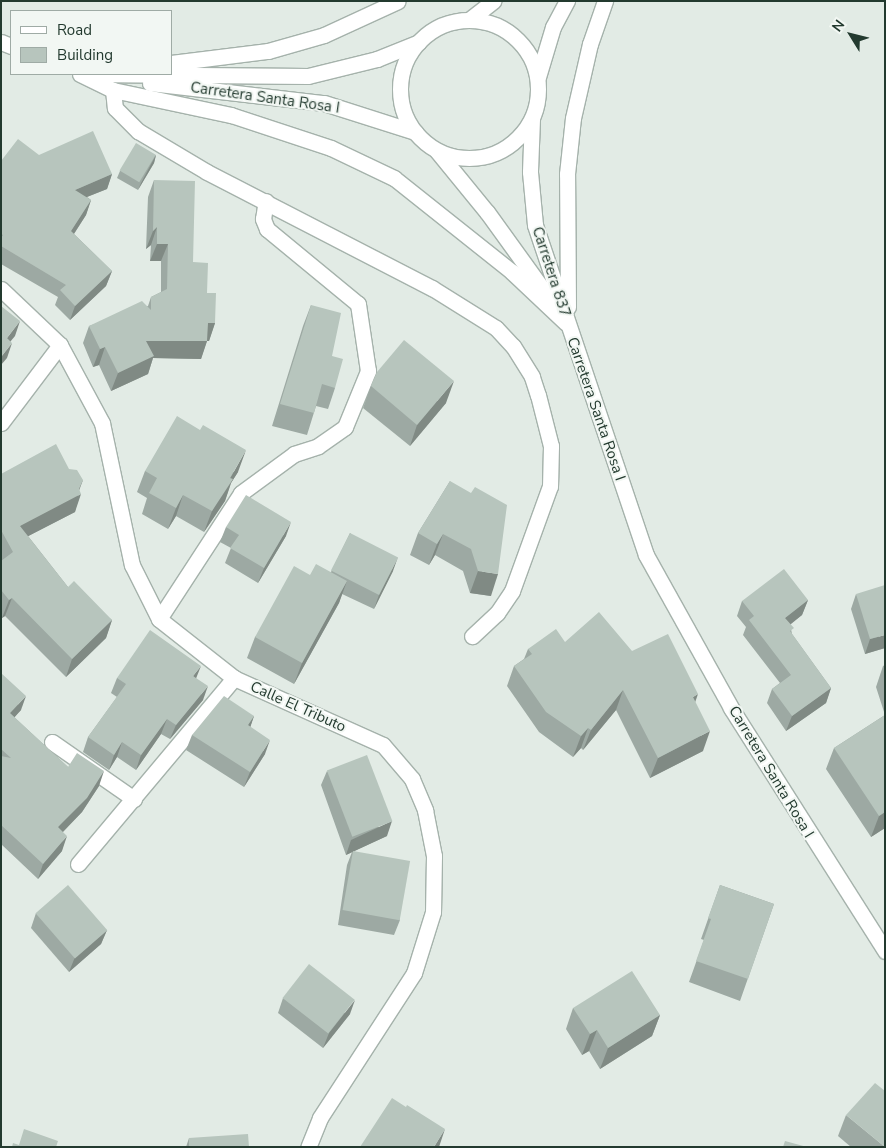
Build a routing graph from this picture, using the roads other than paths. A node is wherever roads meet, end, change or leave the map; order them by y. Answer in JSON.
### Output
{"nodes":[{"id":1,"x":398,"y":1,"type":"edge"},
{"id":2,"x":493,"y":1,"type":"edge"},
{"id":3,"x":567,"y":1,"type":"edge"},
{"id":4,"x":605,"y":1,"type":"edge"},
{"id":5,"x":469,"y":20,"type":"junction"},
{"id":6,"x":419,"y":42,"type":"junction"},
{"id":7,"x":172,"y":63,"type":"edge"},
{"id":8,"x":84,"y":75,"type":"edge"},
{"id":9,"x":90,"y":75,"type":"edge"},
{"id":10,"x":172,"y":75,"type":"edge"},
{"id":11,"x":538,"y":77,"type":"junction"},
{"id":12,"x":113,"y":90,"type":"junction"},
{"id":13,"x":532,"y":118,"type":"junction"},
{"id":14,"x":415,"y":132,"type":"junction"},
{"id":15,"x":436,"y":150,"type":"junction"},
{"id":16,"x":266,"y":201,"type":"junction"},
{"id":17,"x":1,"y":289,"type":"edge"},
{"id":18,"x":568,"y":326,"type":"junction"},
{"id":19,"x":60,"y":345,"type":"junction"},
{"id":20,"x":1,"y":423,"type":"edge"},
{"id":21,"x":159,"y":619,"type":"junction"},
{"id":22,"x":472,"y":636,"type":"dead end"},
{"id":23,"x":234,"y":678,"type":"junction"},
{"id":24,"x":52,"y":742,"type":"dead end"},
{"id":25,"x":134,"y":799,"type":"junction"},
{"id":26,"x":78,"y":864,"type":"dead end"},
{"id":27,"x":885,"y":951,"type":"edge"},
{"id":28,"x":308,"y":1147,"type":"edge"}],
"edges":[{"from":1,"to":7,"type":"street"},
{"from":2,"to":5,"type":"street"},
{"from":3,"to":11,"type":"street"},
{"from":4,"to":18,"type":"street"},
{"from":5,"to":6,"type":"street"},
{"from":5,"to":11,"type":"street"},
{"from":6,"to":10,"type":"street","name":"Carretera Santa Rosa I"},
{"from":6,"to":14,"type":"street"},
{"from":8,"to":12,"type":"street","name":"Carretera Santa Rosa I"},
{"from":9,"to":14,"type":"street","name":"Carretera Santa Rosa I"},
{"from":11,"to":13,"type":"street"},
{"from":12,"to":16,"type":"street"},
{"from":12,"to":18,"type":"street","name":"Carretera Santa Rosa I"},
{"from":13,"to":15,"type":"street"},
{"from":13,"to":18,"type":"street","name":"Carretera 837"},
{"from":14,"to":15,"type":"street"},
{"from":15,"to":18,"type":"street","name":"Carretera 837"},
{"from":16,"to":21,"type":"street"},
{"from":16,"to":22,"type":"street"},
{"from":17,"to":19,"type":"street","name":"Calle El Tributo"},
{"from":18,"to":27,"type":"street","name":"Carretera Santa Rosa I"},
{"from":19,"to":20,"type":"street"},
{"from":19,"to":21,"type":"street","name":"Calle El Tributo"},
{"from":21,"to":23,"type":"street","name":"Calle El Tributo"},
{"from":23,"to":25,"type":"street"},
{"from":23,"to":28,"type":"street","name":"Calle El Tributo"},
{"from":24,"to":25,"type":"street"},
{"from":25,"to":26,"type":"street"}]}
